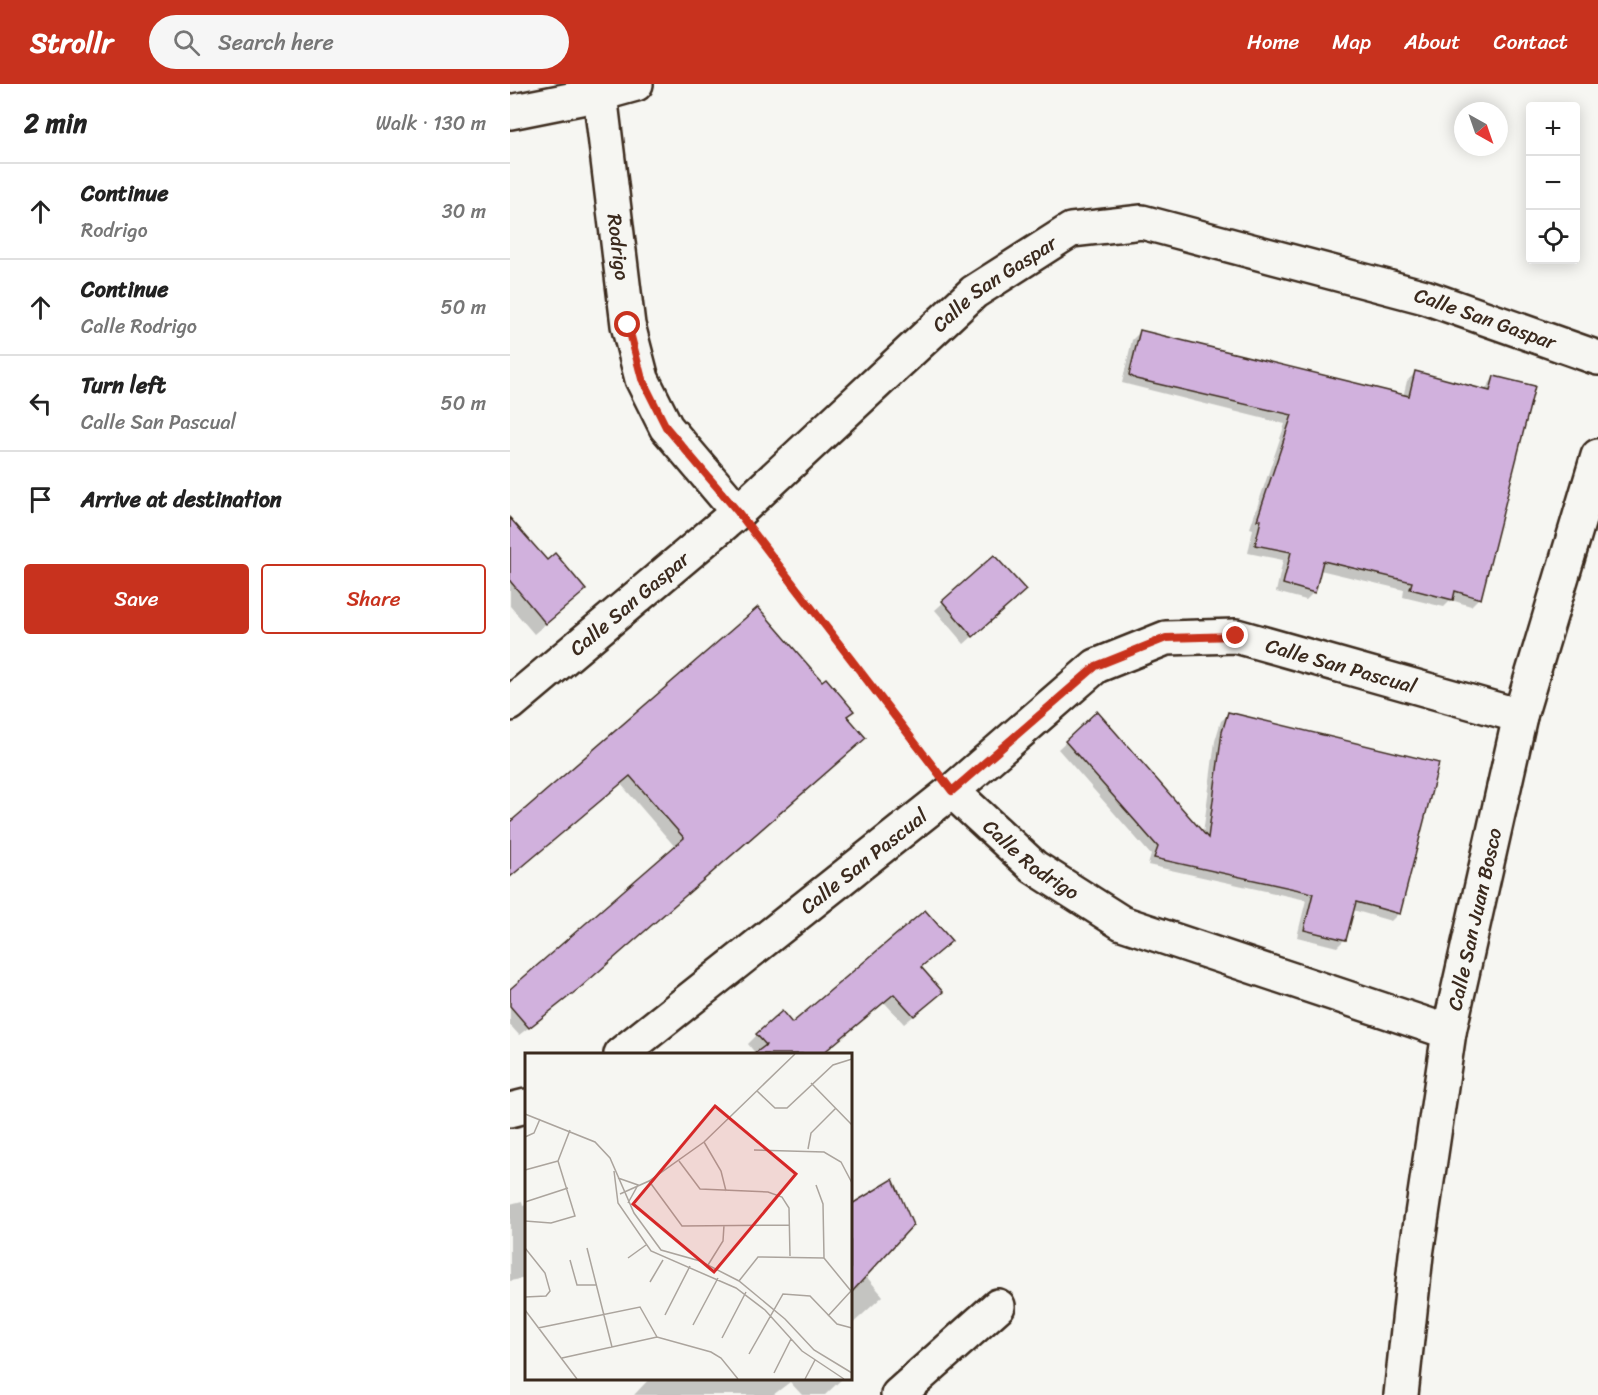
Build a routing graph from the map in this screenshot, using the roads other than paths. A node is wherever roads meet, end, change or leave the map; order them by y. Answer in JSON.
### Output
{"nodes":[{"id":1,"x":636,"y":84,"type":"edge"},
{"id":2,"x":600,"y":94,"type":"junction"},
{"id":3,"x":510,"y":112,"type":"edge"},
{"id":4,"x":1598,"y":358,"type":"edge"},
{"id":5,"x":1598,"y":456,"type":"edge"},
{"id":6,"x":738,"y":512,"type":"junction"},
{"id":7,"x":510,"y":704,"type":"edge"},
{"id":8,"x":1520,"y":716,"type":"junction"},
{"id":9,"x":952,"y":791,"type":"junction"},
{"id":10,"x":1449,"y":1032,"type":"junction"},
{"id":11,"x":622,"y":1053,"type":"edge"},
{"id":12,"x":525,"y":1106,"type":"edge"},
{"id":13,"x":510,"y":1110,"type":"edge"},
{"id":14,"x":998,"y":1306,"type":"dead end"},
{"id":15,"x":898,"y":1395,"type":"edge"},
{"id":16,"x":1401,"y":1395,"type":"edge"}],
"edges":[{"from":1,"to":2,"type":"street"},
{"from":2,"to":3,"type":"street"},
{"from":2,"to":6,"type":"street","name":"Rodrigo"},
{"from":4,"to":6,"type":"street","name":"Calle San Gaspar"},
{"from":5,"to":8,"type":"street","name":"Calle San Juan Bosco"},
{"from":6,"to":7,"type":"street","name":"Calle San Gaspar"},
{"from":8,"to":9,"type":"street","name":"Calle San Pascual"},
{"from":8,"to":10,"type":"street","name":"Calle San Juan Bosco"},
{"from":9,"to":10,"type":"street","name":"Calle Rodrigo"},
{"from":9,"to":11,"type":"street","name":"Calle San Pascual"},
{"from":10,"to":16,"type":"street","name":"Calle San Juan Bosco"},
{"from":12,"to":13,"type":"street"},
{"from":14,"to":15,"type":"street"}]}
